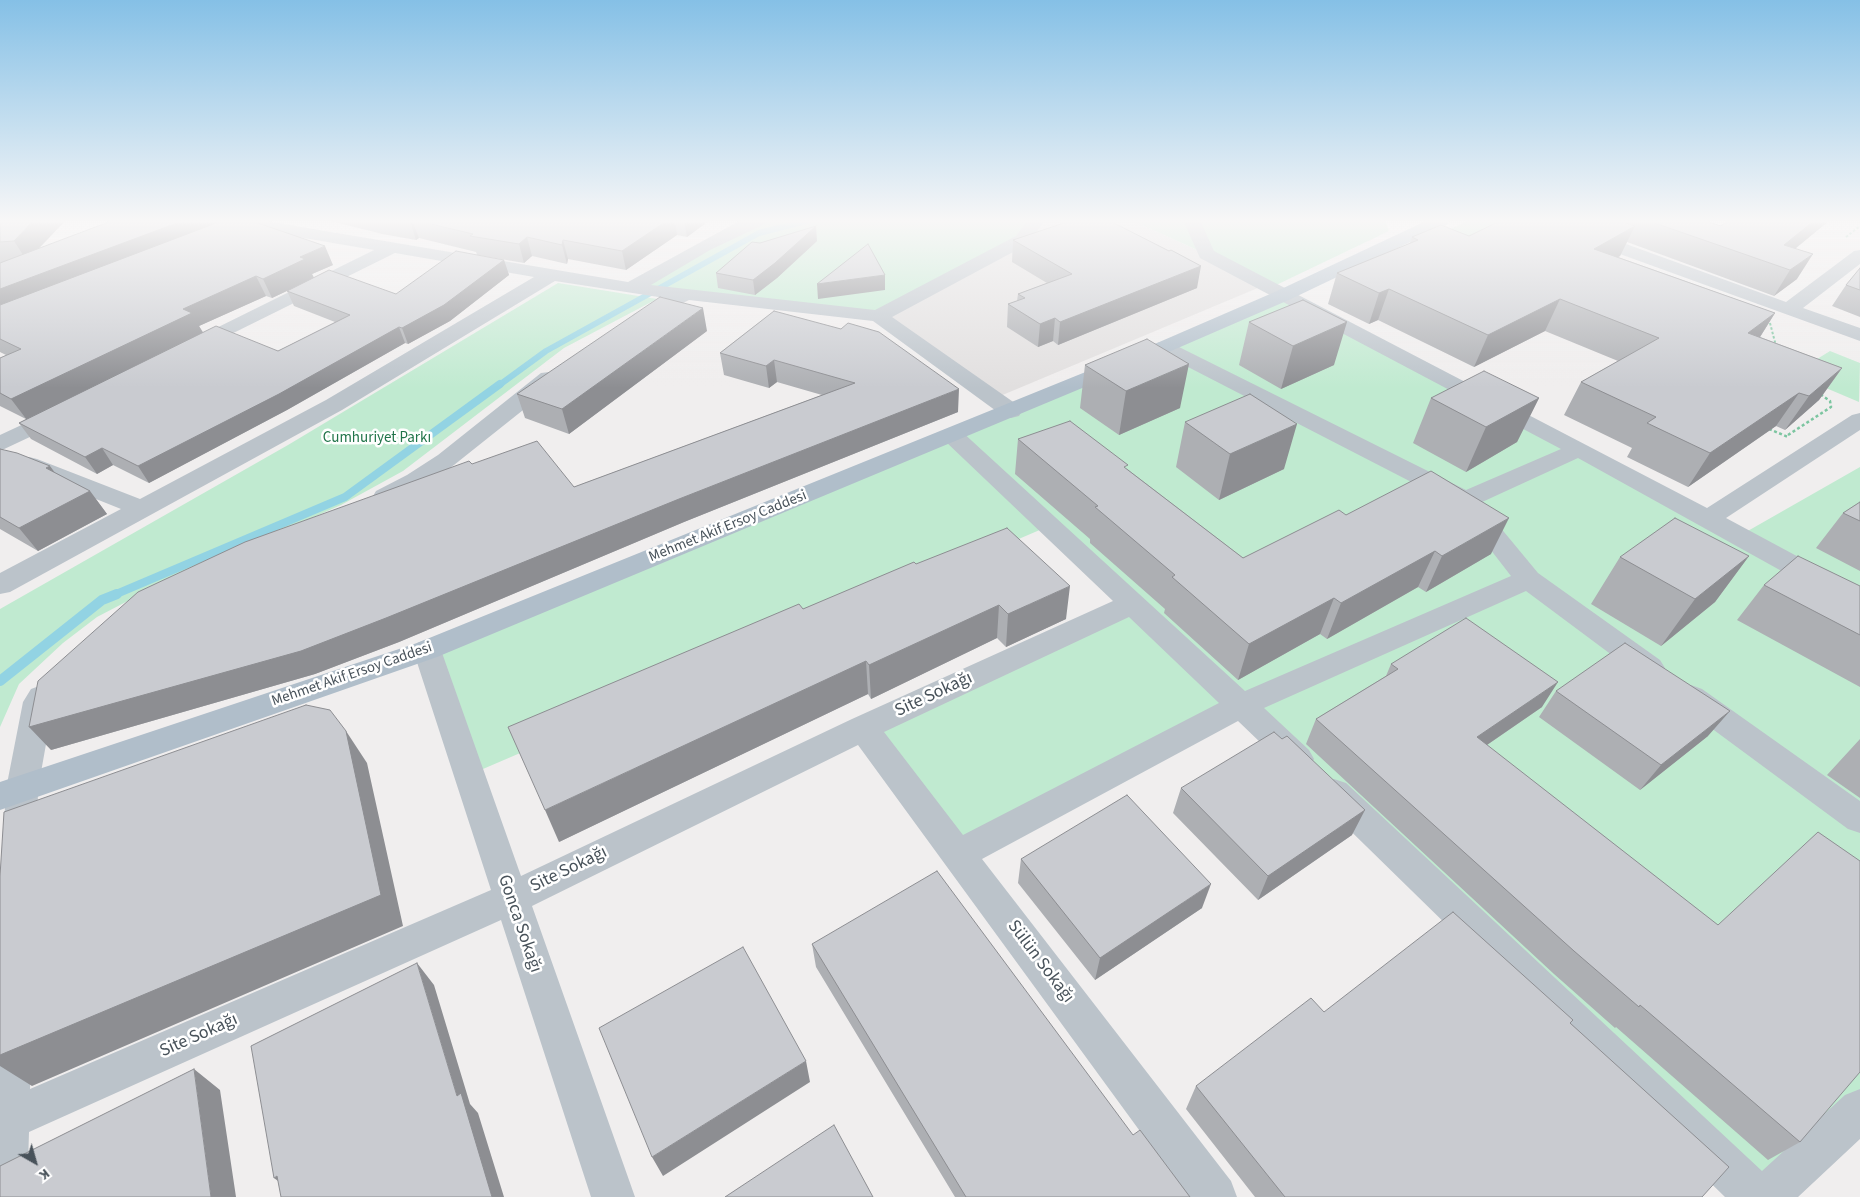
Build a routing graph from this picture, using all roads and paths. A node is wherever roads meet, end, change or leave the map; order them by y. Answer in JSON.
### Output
{"nodes":[{"id":1,"x":336,"y":276,"type":"edge"},
{"id":2,"x":550,"y":276,"type":"edge"},
{"id":3,"x":556,"y":276,"type":"edge"},
{"id":4,"x":653,"y":276,"type":"edge"},
{"id":5,"x":954,"y":276,"type":"edge"},
{"id":6,"x":1248,"y":276,"type":"edge"},
{"id":7,"x":1324,"y":276,"type":"edge"},
{"id":8,"x":1697,"y":276,"type":"edge"},
{"id":9,"x":1833,"y":276,"type":"edge"},
{"id":10,"x":631,"y":288,"type":"junction"},
{"id":11,"x":684,"y":295,"type":"junction"},
{"id":12,"x":1284,"y":295,"type":"junction"},
{"id":13,"x":1789,"y":309,"type":"junction"},
{"id":14,"x":878,"y":316,"type":"junction"},
{"id":15,"x":624,"y":328,"type":"edge"},
{"id":16,"x":1860,"y":336,"type":"edge"},
{"id":17,"x":1164,"y":347,"type":"junction"},
{"id":18,"x":1777,"y":349,"type":"edge"},
{"id":19,"x":177,"y":355,"type":"edge"},
{"id":20,"x":566,"y":364,"type":"edge"},
{"id":21,"x":1817,"y":393,"type":"edge"},
{"id":22,"x":71,"y":408,"type":"edge"},
{"id":23,"x":1010,"y":411,"type":"junction"},
{"id":24,"x":1860,"y":420,"type":"edge"},
{"id":25,"x":1768,"y":428,"type":"edge"},
{"id":26,"x":952,"y":435,"type":"junction"},
{"id":27,"x":1786,"y":436,"type":"junction"},
{"id":28,"x":0,"y":444,"type":"edge"},
{"id":29,"x":1579,"y":448,"type":"junction"},
{"id":30,"x":1815,"y":449,"type":"junction"},
{"id":31,"x":0,"y":452,"type":"edge"},
{"id":32,"x":1465,"y":500,"type":"junction"},
{"id":33,"x":362,"y":508,"type":"edge"},
{"id":34,"x":143,"y":509,"type":"junction"},
{"id":35,"x":1708,"y":519,"type":"junction"},
{"id":36,"x":1528,"y":579,"type":"junction"},
{"id":37,"x":0,"y":585,"type":"edge"},
{"id":38,"x":1860,"y":602,"type":"edge"},
{"id":39,"x":1132,"y":604,"type":"junction"},
{"id":40,"x":427,"y":650,"type":"junction"},
{"id":41,"x":56,"y":680,"type":"edge"},
{"id":42,"x":1242,"y":705,"type":"junction"},
{"id":43,"x":863,"y":728,"type":"junction"},
{"id":44,"x":11,"y":792,"type":"edge"},
{"id":45,"x":1860,"y":819,"type":"edge"},
{"id":46,"x":959,"y":854,"type":"junction"},
{"id":47,"x":19,"y":873,"type":"edge"},
{"id":48,"x":510,"y":899,"type":"junction"},
{"id":49,"x":14,"y":1001,"type":"edge"},
{"id":50,"x":1860,"y":1110,"type":"edge"},
{"id":51,"x":4,"y":1121,"type":"edge"},
{"id":52,"x":5,"y":1197,"type":"edge"},
{"id":53,"x":613,"y":1197,"type":"edge"},
{"id":54,"x":1215,"y":1197,"type":"edge"},
{"id":55,"x":1757,"y":1197,"type":"edge"},
{"id":56,"x":1766,"y":1197,"type":"edge"}],
"edges":[{"from":1,"to":19,"type":"street"},
{"from":2,"to":34,"type":"street"},
{"from":3,"to":10,"type":"street"},
{"from":4,"to":10,"type":"street"},
{"from":5,"to":14,"type":"street"},
{"from":6,"to":12,"type":"street"},
{"from":7,"to":12,"type":"main road","name":"Mehmet Akif Ersoy Caddesi"},
{"from":8,"to":13,"type":"street"},
{"from":9,"to":13,"type":"street"},
{"from":10,"to":11,"type":"street"},
{"from":11,"to":14,"type":"street"},
{"from":11,"to":15,"type":"street"},
{"from":12,"to":17,"type":"main road","name":"Mehmet Akif Ersoy Caddesi"},
{"from":12,"to":29,"type":"street"},
{"from":13,"to":16,"type":"street"},
{"from":13,"to":18,"type":"path"},
{"from":14,"to":23,"type":"street"},
{"from":17,"to":23,"type":"main road","name":"Mehmet Akif Ersoy Caddesi"},
{"from":17,"to":32,"type":"street"},
{"from":20,"to":33,"type":"street"},
{"from":21,"to":27,"type":"path"},
{"from":22,"to":28,"type":"street"},
{"from":23,"to":26,"type":"main road","name":"Mehmet Akif Ersoy Caddesi"},
{"from":24,"to":30,"type":"street"},
{"from":25,"to":27,"type":"path"},
{"from":26,"to":39,"type":"street"},
{"from":26,"to":40,"type":"main road","name":"Mehmet Akif Ersoy Caddesi"},
{"from":27,"to":30,"type":"path"},
{"from":29,"to":32,"type":"street"},
{"from":29,"to":35,"type":"street"},
{"from":30,"to":35,"type":"street"},
{"from":31,"to":34,"type":"street"},
{"from":32,"to":36,"type":"street"},
{"from":34,"to":37,"type":"street"},
{"from":35,"to":38,"type":"street"},
{"from":36,"to":42,"type":"street"},
{"from":36,"to":45,"type":"street"},
{"from":39,"to":42,"type":"street"},
{"from":39,"to":43,"type":"street","name":"Site Sokağı"},
{"from":40,"to":44,"type":"main road","name":"Mehmet Akif Ersoy Caddesi"},
{"from":40,"to":48,"type":"street","name":"Gonca Sokağı"},
{"from":41,"to":44,"type":"street"},
{"from":42,"to":46,"type":"street"},
{"from":42,"to":55,"type":"street"},
{"from":43,"to":46,"type":"street","name":"Sülün Sokağı"},
{"from":43,"to":48,"type":"street","name":"Site Sokağı"},
{"from":44,"to":47,"type":"street"},
{"from":46,"to":54,"type":"street","name":"Sülün Sokağı"},
{"from":48,"to":51,"type":"street","name":"Site Sokağı"},
{"from":48,"to":53,"type":"street","name":"Gonca Sokağı"},
{"from":49,"to":51,"type":"street"},
{"from":50,"to":56,"type":"street"},
{"from":51,"to":52,"type":"street"}]}
